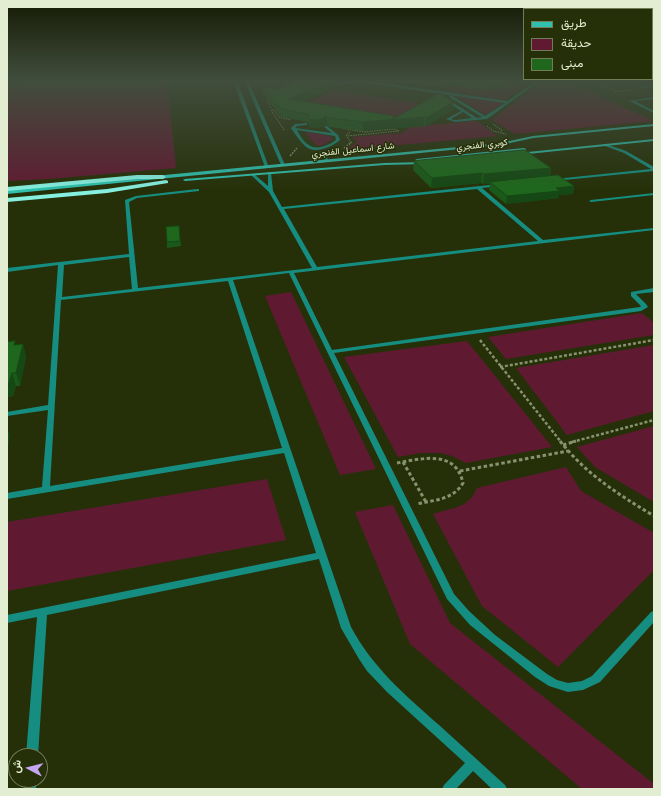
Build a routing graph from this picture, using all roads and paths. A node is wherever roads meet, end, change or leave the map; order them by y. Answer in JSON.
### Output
{"nodes":[{"id":1,"x":249,"y":117,"type":"edge"},
{"id":2,"x":262,"y":117,"type":"edge"},
{"id":3,"x":451,"y":117,"type":"edge"},
{"id":4,"x":473,"y":117,"type":"edge"},
{"id":5,"x":486,"y":118,"type":"edge"},
{"id":6,"x":476,"y":119,"type":"junction"},
{"id":7,"x":493,"y":123,"type":"dead end"},
{"id":8,"x":306,"y":124,"type":"edge"},
{"id":9,"x":654,"y":125,"type":"edge"},
{"id":10,"x":326,"y":127,"type":"edge"},
{"id":11,"x":342,"y":128,"type":"edge"},
{"id":12,"x":294,"y":129,"type":"junction"},
{"id":13,"x":654,"y":130,"type":"edge"},
{"id":14,"x":493,"y":131,"type":"dead end"},
{"id":15,"x":335,"y":135,"type":"junction"},
{"id":16,"x":654,"y":135,"type":"edge"},
{"id":17,"x":347,"y":136,"type":"dead end"},
{"id":18,"x":654,"y":140,"type":"edge"},
{"id":19,"x":501,"y":144,"type":"junction"},
{"id":20,"x":618,"y":144,"type":"junction"},
{"id":21,"x":606,"y":145,"type":"junction"},
{"id":22,"x":318,"y":151,"type":"junction"},
{"id":23,"x":625,"y":152,"type":"junction"},
{"id":24,"x":327,"y":160,"type":"junction"},
{"id":25,"x":384,"y":164,"type":"junction"},
{"id":26,"x":283,"y":165,"type":"junction"},
{"id":27,"x":267,"y":167,"type":"junction"},
{"id":28,"x":654,"y":169,"type":"edge"},
{"id":29,"x":269,"y":173,"type":"junction"},
{"id":30,"x":253,"y":175,"type":"junction"},
{"id":31,"x":165,"y":179,"type":"junction"},
{"id":32,"x":547,"y":180,"type":"edge"},
{"id":33,"x":501,"y":185,"type":"edge"},
{"id":34,"x":478,"y":187,"type":"junction"},
{"id":35,"x":7,"y":189,"type":"edge"},
{"id":36,"x":52,"y":190,"type":"junction"},
{"id":37,"x":197,"y":190,"type":"dead end"},
{"id":38,"x":271,"y":191,"type":"junction"},
{"id":39,"x":7,"y":192,"type":"edge"},
{"id":40,"x":654,"y":194,"type":"edge"},
{"id":41,"x":7,"y":196,"type":"edge"},
{"id":42,"x":7,"y":200,"type":"edge"},
{"id":43,"x":591,"y":201,"type":"dead end"},
{"id":44,"x":281,"y":208,"type":"junction"},
{"id":45,"x":654,"y":229,"type":"edge"},
{"id":46,"x":542,"y":242,"type":"junction"},
{"id":47,"x":132,"y":255,"type":"junction"},
{"id":48,"x":61,"y":263,"type":"junction"},
{"id":49,"x":315,"y":269,"type":"junction"},
{"id":50,"x":7,"y":270,"type":"edge"},
{"id":51,"x":291,"y":272,"type":"junction"},
{"id":52,"x":230,"y":279,"type":"junction"},
{"id":53,"x":135,"y":290,"type":"junction"},
{"id":54,"x":654,"y":290,"type":"edge"},
{"id":55,"x":58,"y":299,"type":"junction"},
{"id":56,"x":473,"y":332,"type":"junction"},
{"id":57,"x":654,"y":340,"type":"edge"},
{"id":58,"x":330,"y":352,"type":"junction"},
{"id":59,"x":500,"y":366,"type":"junction"},
{"id":60,"x":51,"y":407,"type":"junction"},
{"id":61,"x":7,"y":414,"type":"edge"},
{"id":62,"x":654,"y":420,"type":"edge"},
{"id":63,"x":563,"y":445,"type":"junction"},
{"id":64,"x":287,"y":450,"type":"junction"},
{"id":65,"x":568,"y":451,"type":"junction"},
{"id":66,"x":402,"y":462,"type":"junction"},
{"id":67,"x":386,"y":466,"type":"junction"},
{"id":68,"x":460,"y":471,"type":"junction"},
{"id":69,"x":46,"y":490,"type":"junction"},
{"id":70,"x":7,"y":496,"type":"edge"},
{"id":71,"x":426,"y":502,"type":"junction"},
{"id":72,"x":407,"y":506,"type":"junction"},
{"id":73,"x":654,"y":516,"type":"edge"},
{"id":74,"x":322,"y":555,"type":"junction"},
{"id":75,"x":42,"y":612,"type":"junction"},
{"id":76,"x":654,"y":616,"type":"edge"},
{"id":77,"x":7,"y":619,"type":"edge"},
{"id":78,"x":33,"y":748,"type":"edge"},
{"id":79,"x":473,"y":763,"type":"junction"},
{"id":80,"x":448,"y":789,"type":"edge"},
{"id":81,"x":501,"y":789,"type":"edge"}],
"edges":[{"from":1,"to":27,"type":"street"},
{"from":2,"to":26,"type":"street"},
{"from":3,"to":6,"type":"lane"},
{"from":4,"to":6,"type":"lane"},
{"from":5,"to":6,"type":"lane"},
{"from":7,"to":14,"type":"path"},
{"from":8,"to":12,"type":"lane"},
{"from":9,"to":19,"type":"main road","name":"شارع اسماعيل الفنجري"},
{"from":10,"to":15,"type":"lane"},
{"from":11,"to":17,"type":"path"},
{"from":12,"to":15,"type":"lane"},
{"from":12,"to":22,"type":"lane"},
{"from":13,"to":19,"type":"main road","name":"كوبري الفنجري"},
{"from":15,"to":22,"type":"lane"},
{"from":16,"to":25,"type":"main road","name":"كوبري الفنجري"},
{"from":18,"to":20,"type":"main road","name":"شارع اسماعيل الفنجري"},
{"from":19,"to":24,"type":"main road","name":"شارع اسماعيل الفنجري"},
{"from":20,"to":21,"type":"main road","name":"شارع اسماعيل الفنجري"},
{"from":20,"to":23,"type":"lane"},
{"from":21,"to":23,"type":"lane"},
{"from":21,"to":25,"type":"main road","name":"شارع اسماعيل الفنجري"},
{"from":22,"to":24,"type":"lane"},
{"from":23,"to":28,"type":"lane"},
{"from":24,"to":26,"type":"main road","name":"شارع اسماعيل الفنجري"},
{"from":25,"to":29,"type":"main road","name":"شارع اسماعيل الفنجري"},
{"from":26,"to":27,"type":"main road","name":"شارع اسماعيل الفنجري"},
{"from":27,"to":31,"type":"main road","name":"شارع اسماعيل الفنجري"},
{"from":28,"to":32,"type":"lane"},
{"from":29,"to":30,"type":"main road","name":"شارع اسماعيل الفنجري"},
{"from":29,"to":38,"type":"lane"},
{"from":30,"to":31,"type":"main road","name":"شارع اسماعيل الفنجري"},
{"from":30,"to":38,"type":"lane"},
{"from":31,"to":35,"type":"highway"},
{"from":31,"to":36,"type":"main road","name":"شارع اسماعيل الفنجري"},
{"from":31,"to":42,"type":"highway"},
{"from":33,"to":34,"type":"lane"},
{"from":34,"to":44,"type":"lane"},
{"from":34,"to":46,"type":"lane"},
{"from":36,"to":39,"type":"main road"},
{"from":36,"to":41,"type":"main road"},
{"from":37,"to":47,"type":"lane"},
{"from":38,"to":44,"type":"lane"},
{"from":40,"to":43,"type":"lane"},
{"from":44,"to":49,"type":"lane"},
{"from":45,"to":46,"type":"lane"},
{"from":46,"to":49,"type":"lane"},
{"from":47,"to":48,"type":"lane"},
{"from":47,"to":53,"type":"lane"},
{"from":48,"to":50,"type":"lane"},
{"from":48,"to":55,"type":"lane"},
{"from":49,"to":51,"type":"lane"},
{"from":51,"to":52,"type":"lane"},
{"from":51,"to":58,"type":"lane"},
{"from":52,"to":53,"type":"lane"},
{"from":52,"to":64,"type":"lane"},
{"from":53,"to":55,"type":"lane"},
{"from":54,"to":56,"type":"lane"},
{"from":55,"to":60,"type":"lane"},
{"from":56,"to":58,"type":"lane"},
{"from":56,"to":59,"type":"path"},
{"from":57,"to":59,"type":"path"},
{"from":58,"to":67,"type":"lane"},
{"from":59,"to":63,"type":"path"},
{"from":60,"to":61,"type":"lane"},
{"from":60,"to":69,"type":"lane"},
{"from":62,"to":63,"type":"path"},
{"from":63,"to":65,"type":"path"},
{"from":64,"to":69,"type":"lane"},
{"from":64,"to":74,"type":"lane"},
{"from":65,"to":68,"type":"path"},
{"from":65,"to":73,"type":"path"},
{"from":66,"to":67,"type":"path"},
{"from":66,"to":68,"type":"path"},
{"from":66,"to":71,"type":"path"},
{"from":67,"to":72,"type":"lane"},
{"from":68,"to":71,"type":"path"},
{"from":69,"to":70,"type":"lane"},
{"from":71,"to":72,"type":"path"},
{"from":72,"to":76,"type":"lane"},
{"from":74,"to":75,"type":"lane"},
{"from":74,"to":79,"type":"lane"},
{"from":75,"to":77,"type":"lane"},
{"from":75,"to":78,"type":"lane"},
{"from":79,"to":80,"type":"lane"},
{"from":79,"to":81,"type":"lane"}]}
